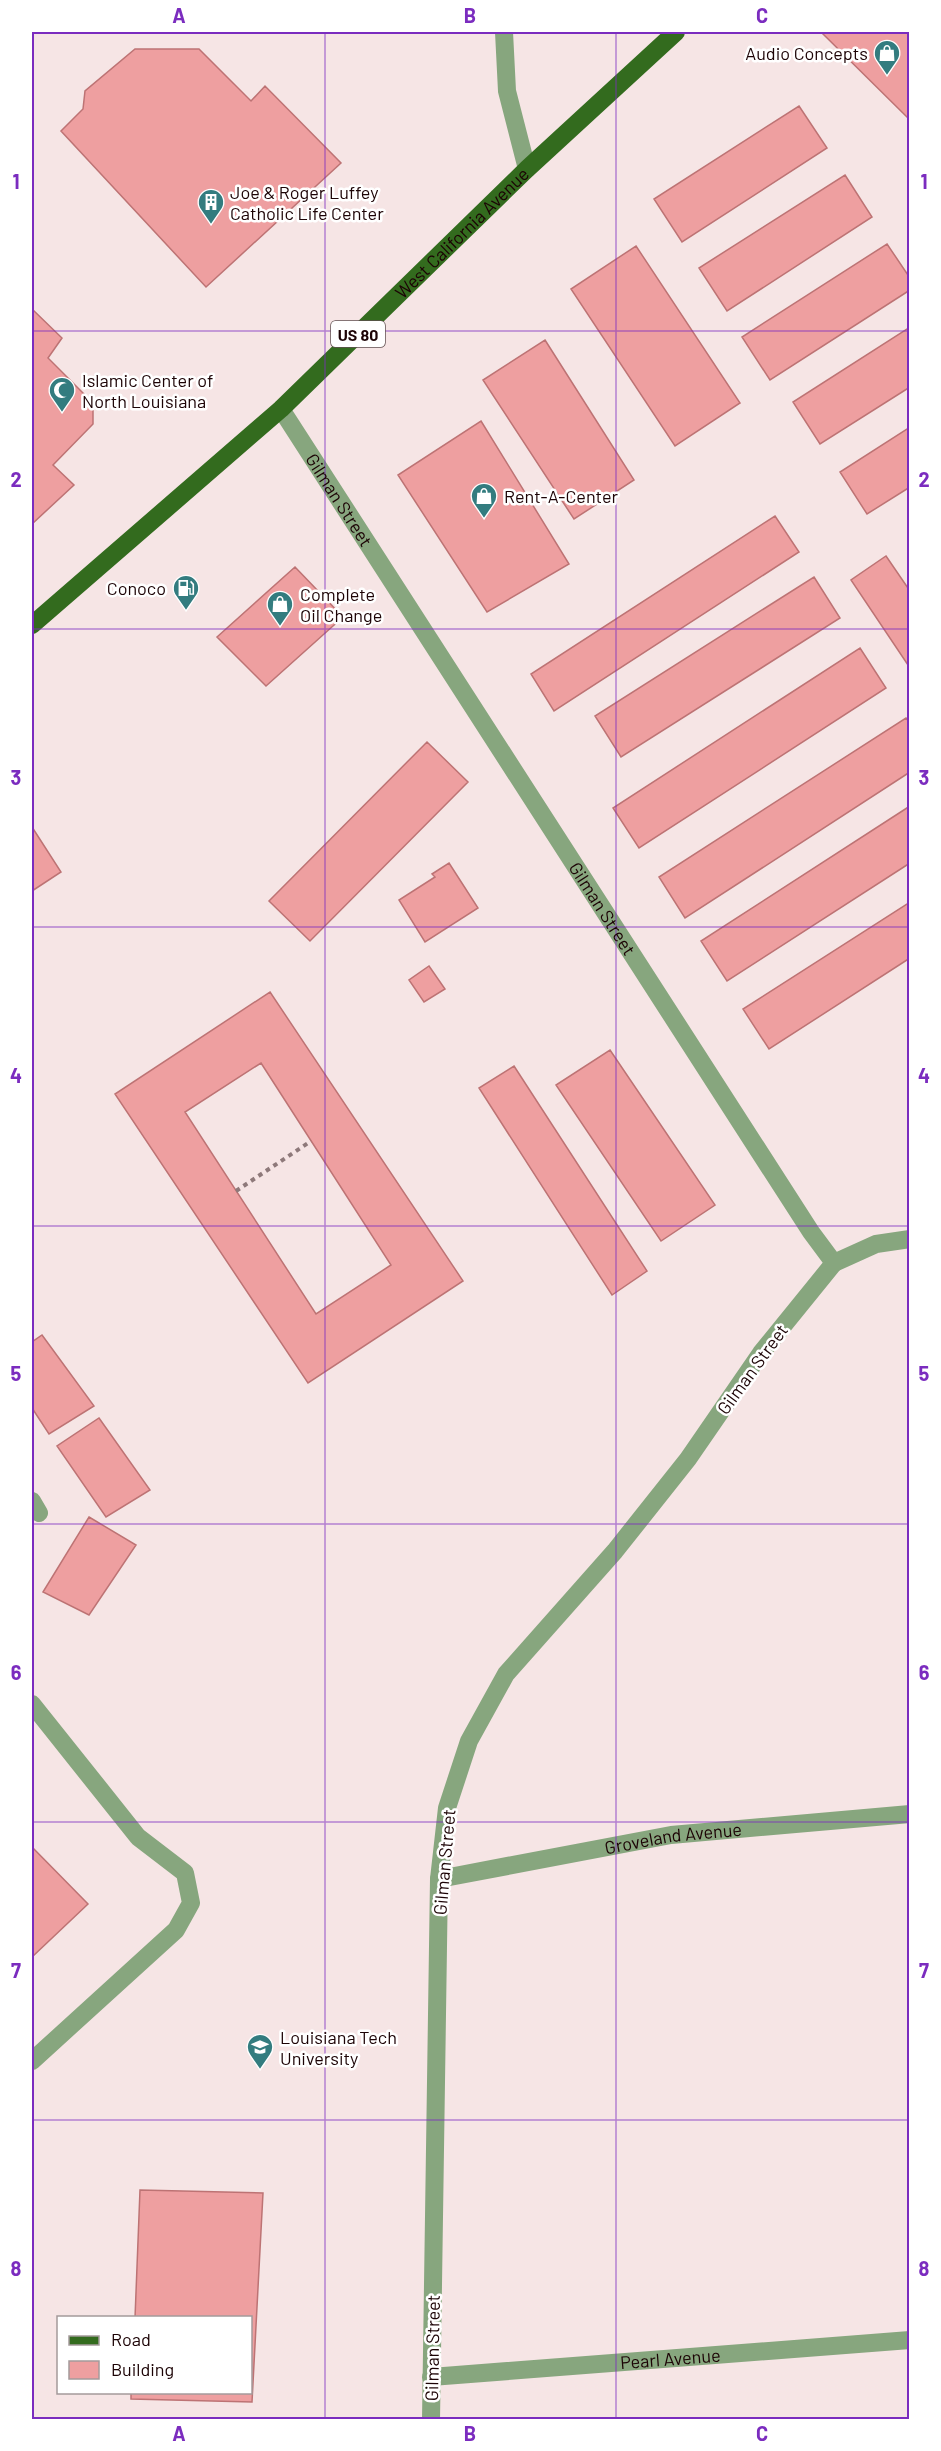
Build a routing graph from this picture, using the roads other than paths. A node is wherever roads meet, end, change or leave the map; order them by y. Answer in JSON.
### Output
{"nodes":[{"id":1,"x":504,"y":32,"type":"edge"},
{"id":2,"x":676,"y":32,"type":"edge"},
{"id":3,"x":527,"y":169,"type":"junction"},
{"id":4,"x":281,"y":409,"type":"junction"},
{"id":5,"x":32,"y":625,"type":"edge"},
{"id":6,"x":909,"y":1239,"type":"edge"},
{"id":7,"x":834,"y":1263,"type":"junction"},
{"id":8,"x":32,"y":1704,"type":"edge"},
{"id":9,"x":909,"y":1814,"type":"edge"},
{"id":10,"x":439,"y":1879,"type":"junction"},
{"id":11,"x":32,"y":2061,"type":"edge"},
{"id":12,"x":909,"y":2340,"type":"edge"},
{"id":13,"x":431,"y":2377,"type":"junction"},
{"id":14,"x":431,"y":2420,"type":"edge"}],
"edges":[{"from":1,"to":3,"type":"street"},
{"from":2,"to":3,"type":"main road","name":"West California Avenue","number":"US 80"},
{"from":3,"to":4,"type":"main road","name":"West California Avenue","number":"US 80"},
{"from":4,"to":5,"type":"main road","name":"West California Avenue","number":"US 80"},
{"from":4,"to":7,"type":"street","name":"Gilman Street"},
{"from":6,"to":7,"type":"street"},
{"from":7,"to":10,"type":"street","name":"Gilman Street"},
{"from":8,"to":11,"type":"street"},
{"from":9,"to":10,"type":"street","name":"Groveland Avenue"},
{"from":10,"to":13,"type":"street","name":"Gilman Street"},
{"from":12,"to":13,"type":"street","name":"Pearl Avenue"},
{"from":13,"to":14,"type":"street","name":"Gilman Street"}]}
